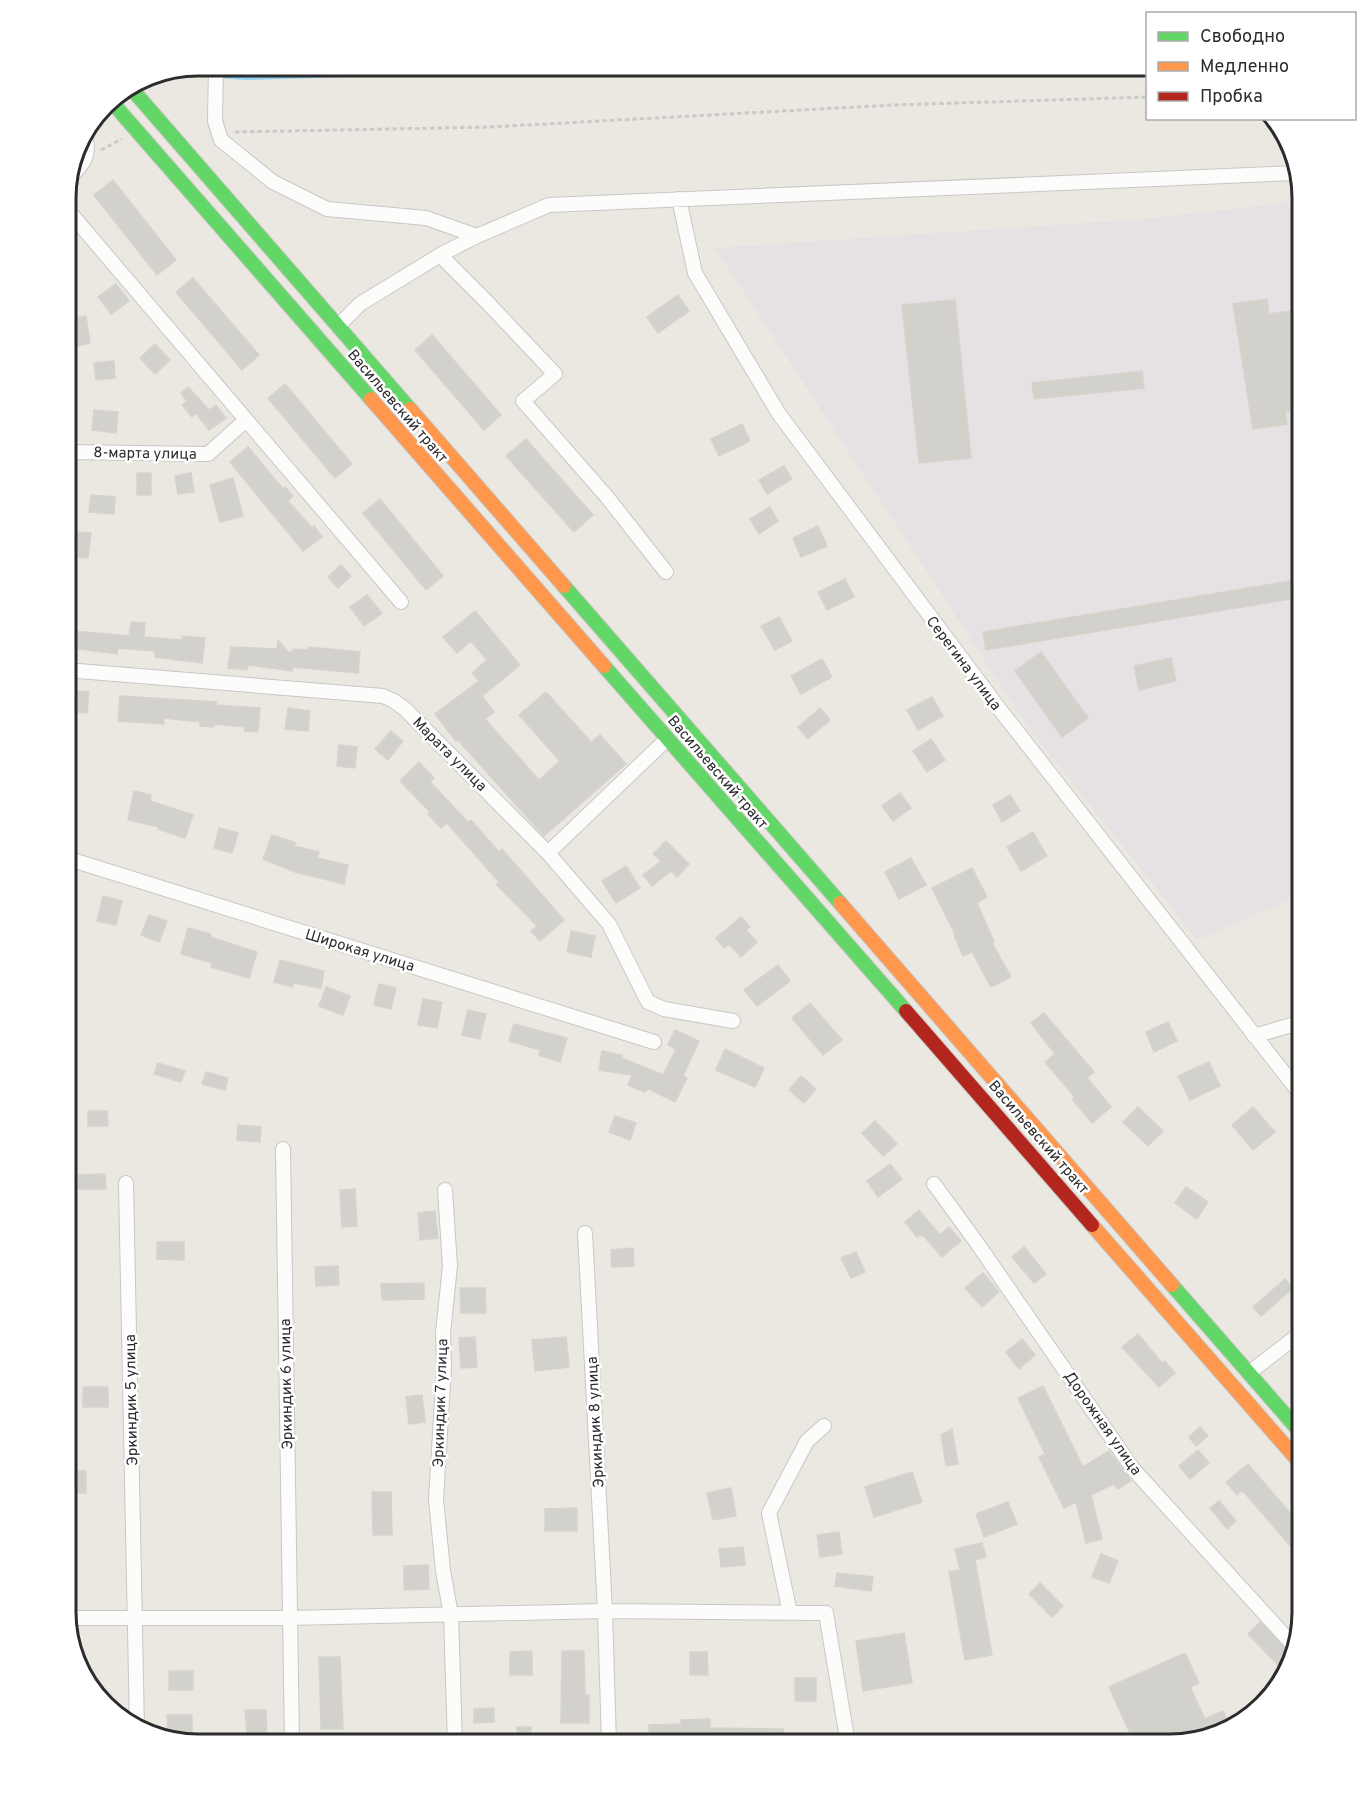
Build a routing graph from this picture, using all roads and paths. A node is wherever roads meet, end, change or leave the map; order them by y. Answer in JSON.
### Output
{"nodes":[{"id":1,"x":216,"y":77,"type":"edge"},
{"id":2,"x":136,"y":94,"type":"edge"},
{"id":3,"x":1146,"y":97,"type":"edge"},
{"id":4,"x":117,"y":108,"type":"edge"},
{"id":5,"x":217,"y":126,"type":"junction"},
{"id":6,"x":87,"y":150,"type":"edge"},
{"id":7,"x":81,"y":166,"type":"edge"},
{"id":8,"x":1289,"y":173,"type":"edge"},
{"id":9,"x":679,"y":199,"type":"junction"},
{"id":10,"x":77,"y":221,"type":"edge"},
{"id":11,"x":477,"y":236,"type":"junction"},
{"id":12,"x":440,"y":255,"type":"junction"},
{"id":13,"x":338,"y":326,"type":"junction"},
{"id":14,"x":246,"y":420,"type":"junction"},
{"id":15,"x":77,"y":452,"type":"edge"},
{"id":16,"x":666,"y":572,"type":"dead end"},
{"id":17,"x":401,"y":602,"type":"dead end"},
{"id":18,"x":77,"y":671,"type":"edge"},
{"id":19,"x":667,"y":739,"type":"junction"},
{"id":20,"x":548,"y":853,"type":"junction"},
{"id":21,"x":77,"y":861,"type":"edge"},
{"id":22,"x":733,"y":1021,"type":"dead end"},
{"id":23,"x":1292,"y":1025,"type":"edge"},
{"id":24,"x":1254,"y":1036,"type":"junction"},
{"id":25,"x":654,"y":1042,"type":"dead end"},
{"id":26,"x":1292,"y":1084,"type":"edge"},
{"id":27,"x":283,"y":1149,"type":"dead end"},
{"id":28,"x":126,"y":1183,"type":"dead end"},
{"id":29,"x":934,"y":1184,"type":"dead end"},
{"id":30,"x":445,"y":1190,"type":"dead end"},
{"id":31,"x":585,"y":1233,"type":"dead end"},
{"id":32,"x":1292,"y":1340,"type":"edge"},
{"id":33,"x":1249,"y":1373,"type":"junction"},
{"id":34,"x":1292,"y":1422,"type":"edge"},
{"id":35,"x":824,"y":1426,"type":"dead end"},
{"id":36,"x":1292,"y":1453,"type":"edge"},
{"id":37,"x":605,"y":1611,"type":"junction"},
{"id":38,"x":790,"y":1613,"type":"junction"},
{"id":39,"x":452,"y":1615,"type":"junction"},
{"id":40,"x":135,"y":1617,"type":"junction"},
{"id":41,"x":77,"y":1618,"type":"edge"},
{"id":42,"x":290,"y":1618,"type":"junction"},
{"id":43,"x":1288,"y":1639,"type":"edge"},
{"id":44,"x":137,"y":1717,"type":"edge"},
{"id":45,"x":292,"y":1734,"type":"edge"},
{"id":46,"x":455,"y":1734,"type":"edge"},
{"id":47,"x":609,"y":1734,"type":"edge"},
{"id":48,"x":846,"y":1734,"type":"edge"}],
"edges":[{"from":1,"to":5,"type":"street"},
{"from":2,"to":13,"type":"main road","name":"Васильевский тракт"},
{"from":3,"to":5,"type":"path"},
{"from":4,"to":19,"type":"main road","name":"Васильевский тракт"},
{"from":5,"to":11,"type":"street"},
{"from":6,"to":7,"type":"street"},
{"from":8,"to":9,"type":"street"},
{"from":9,"to":11,"type":"street"},
{"from":9,"to":24,"type":"street","name":"Серегина улица"},
{"from":10,"to":14,"type":"street"},
{"from":11,"to":12,"type":"street"},
{"from":12,"to":13,"type":"street"},
{"from":12,"to":16,"type":"street"},
{"from":13,"to":33,"type":"main road","name":"Васильевский тракт"},
{"from":14,"to":15,"type":"street","name":"8-марта улица"},
{"from":14,"to":17,"type":"street"},
{"from":18,"to":20,"type":"street","name":"Марата улица"},
{"from":19,"to":20,"type":"street"},
{"from":19,"to":36,"type":"main road","name":"Васильевский тракт"},
{"from":20,"to":22,"type":"street","name":"Марата улица"},
{"from":21,"to":25,"type":"street","name":"Широкая улица"},
{"from":23,"to":24,"type":"street"},
{"from":24,"to":26,"type":"street","name":"Серегина улица"},
{"from":27,"to":42,"type":"street","name":"Эркиндик 6 улица"},
{"from":28,"to":40,"type":"street","name":"Эркиндик 5 улица"},
{"from":29,"to":43,"type":"street","name":"Дорожная улица"},
{"from":30,"to":39,"type":"street","name":"Эркиндик 7 улица"},
{"from":31,"to":37,"type":"street","name":"Эркиндик 8 улица"},
{"from":32,"to":33,"type":"street"},
{"from":33,"to":34,"type":"main road","name":"Васильевский тракт"},
{"from":35,"to":38,"type":"street"},
{"from":37,"to":38,"type":"street"},
{"from":37,"to":39,"type":"street"},
{"from":37,"to":47,"type":"street","name":"Эркиндик 8 улица"},
{"from":38,"to":48,"type":"street"},
{"from":39,"to":42,"type":"street"},
{"from":39,"to":46,"type":"street","name":"Эркиндик 7 улица"},
{"from":40,"to":41,"type":"street"},
{"from":40,"to":42,"type":"street"},
{"from":40,"to":44,"type":"street","name":"Эркиндик 5 улица"},
{"from":42,"to":45,"type":"street","name":"Эркиндик 6 улица"}]}
